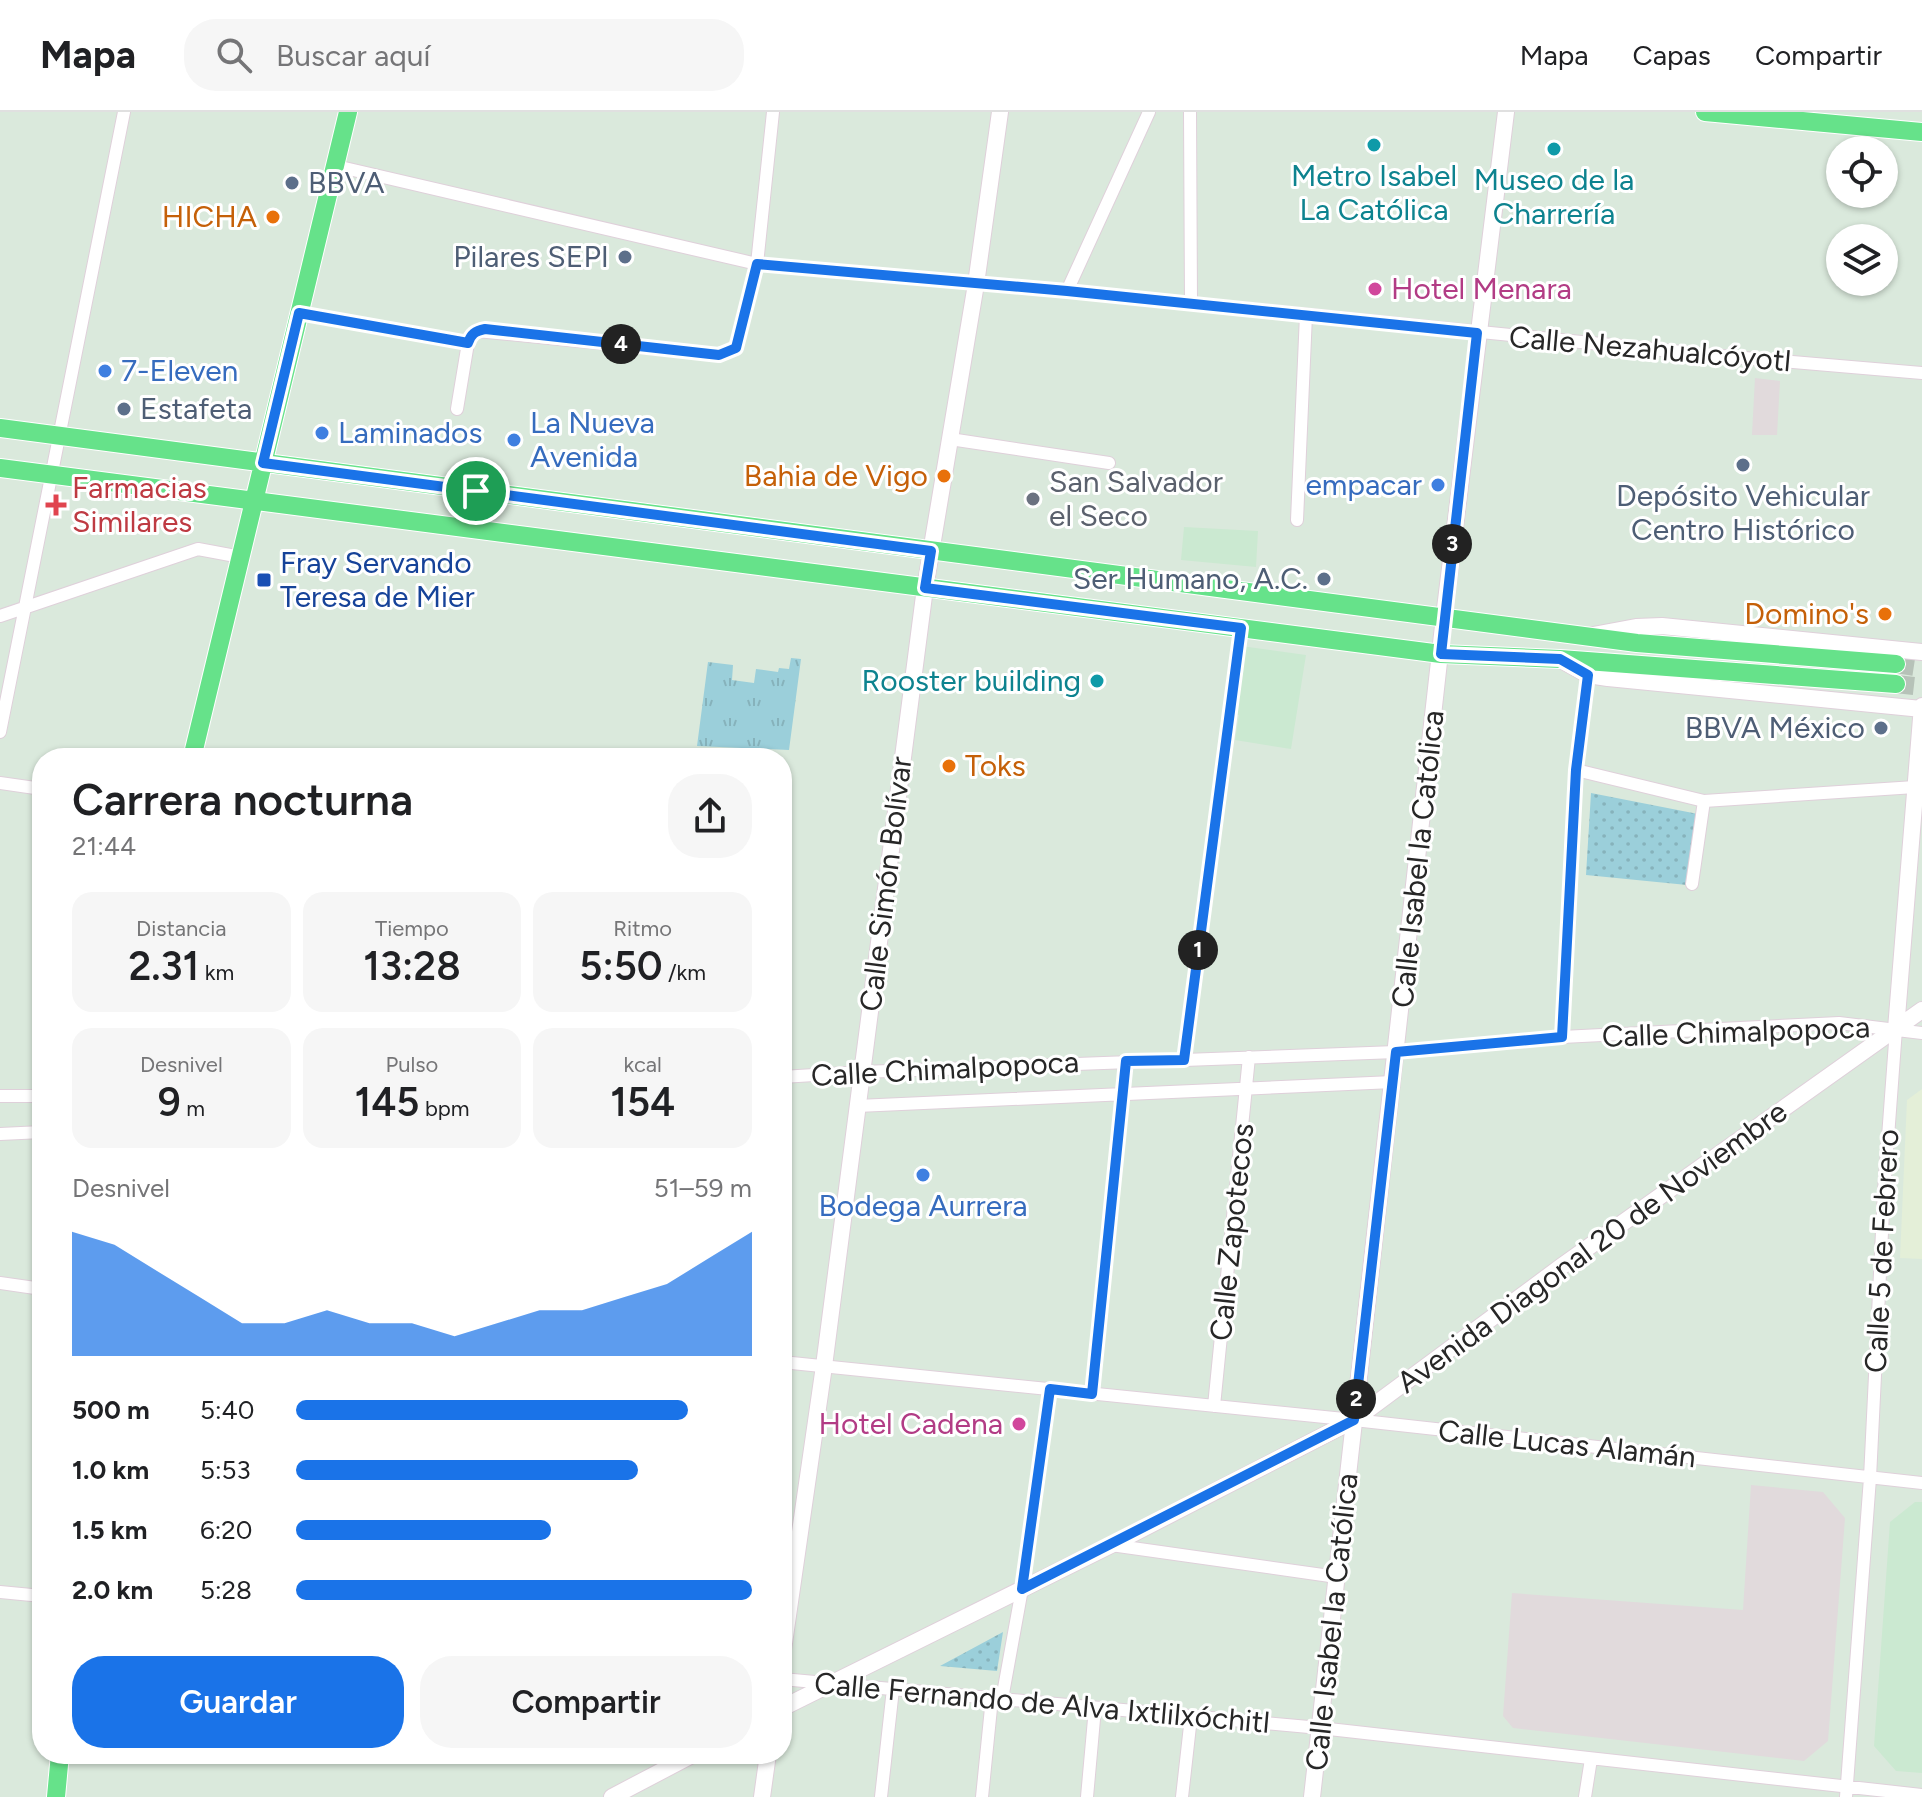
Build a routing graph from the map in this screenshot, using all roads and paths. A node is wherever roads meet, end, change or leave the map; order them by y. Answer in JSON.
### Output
{"nodes":[{"id":1,"x":124,"y":112,"type":"edge"},
{"id":2,"x":348,"y":112,"type":"edge"},
{"id":3,"x":773,"y":112,"type":"edge"},
{"id":4,"x":1000,"y":112,"type":"edge"},
{"id":5,"x":1149,"y":112,"type":"edge"},
{"id":6,"x":1190,"y":112,"type":"edge"},
{"id":7,"x":1506,"y":112,"type":"edge"},
{"id":8,"x":1705,"y":112,"type":"edge"},
{"id":9,"x":1922,"y":132,"type":"edge"},
{"id":10,"x":336,"y":166,"type":"junction"},
{"id":11,"x":757,"y":264,"type":"junction"},
{"id":12,"x":976,"y":284,"type":"junction"},
{"id":13,"x":1067,"y":291,"type":"junction"},
{"id":14,"x":1191,"y":303,"type":"junction"},
{"id":15,"x":299,"y":313,"type":"junction"},
{"id":16,"x":1306,"y":315,"type":"junction"},
{"id":17,"x":1477,"y":333,"type":"junction"},
{"id":18,"x":468,"y":343,"type":"junction"},
{"id":19,"x":1922,"y":373,"type":"edge"},
{"id":20,"x":457,"y":409,"type":"dead end"},
{"id":21,"x":0,"y":428,"type":"edge"},
{"id":22,"x":60,"y":436,"type":"junction"},
{"id":23,"x":950,"y":439,"type":"junction"},
{"id":24,"x":263,"y":463,"type":"junction"},
{"id":25,"x":1109,"y":463,"type":"dead end"},
{"id":26,"x":0,"y":468,"type":"edge"},
{"id":27,"x":51,"y":475,"type":"junction"},
{"id":28,"x":254,"y":501,"type":"junction"},
{"id":29,"x":1297,"y":520,"type":"dead end"},
{"id":30,"x":931,"y":551,"type":"junction"},
{"id":31,"x":241,"y":557,"type":"junction"},
{"id":32,"x":925,"y":588,"type":"junction"},
{"id":33,"x":26,"y":607,"type":"junction"},
{"id":34,"x":0,"y":616,"type":"edge"},
{"id":35,"x":1444,"y":617,"type":"junction"},
{"id":36,"x":1241,"y":628,"type":"junction"},
{"id":37,"x":1591,"y":636,"type":"junction"},
{"id":38,"x":1922,"y":652,"type":"edge"},
{"id":39,"x":1441,"y":654,"type":"junction"},
{"id":40,"x":1560,"y":659,"type":"junction"},
{"id":41,"x":1896,"y":664,"type":"tunnel mouth"},
{"id":42,"x":1588,"y":675,"type":"junction"},
{"id":43,"x":1896,"y":684,"type":"tunnel mouth"},
{"id":44,"x":1922,"y":708,"type":"edge"},
{"id":45,"x":0,"y":732,"type":"edge"},
{"id":46,"x":194,"y":748,"type":"edge"},
{"id":47,"x":1576,"y":770,"type":"junction"},
{"id":48,"x":0,"y":783,"type":"edge"},
{"id":49,"x":1915,"y":787,"type":"junction"},
{"id":50,"x":32,"y":788,"type":"edge"},
{"id":51,"x":1704,"y":801,"type":"junction"},
{"id":52,"x":1692,"y":884,"type":"dead end"},
{"id":53,"x":1922,"y":1010,"type":"edge"},
{"id":54,"x":1896,"y":1029,"type":"junction"},
{"id":55,"x":1922,"y":1033,"type":"edge"},
{"id":56,"x":1562,"y":1037,"type":"junction"},
{"id":57,"x":1396,"y":1052,"type":"junction"},
{"id":58,"x":1249,"y":1057,"type":"junction"},
{"id":59,"x":1184,"y":1060,"type":"junction"},
{"id":60,"x":1126,"y":1061,"type":"junction"},
{"id":61,"x":862,"y":1072,"type":"junction"},
{"id":62,"x":792,"y":1076,"type":"edge"},
{"id":63,"x":1393,"y":1082,"type":"junction"},
{"id":64,"x":1247,"y":1088,"type":"junction"},
{"id":65,"x":1123,"y":1094,"type":"junction"},
{"id":66,"x":0,"y":1096,"type":"edge"},
{"id":67,"x":32,"y":1096,"type":"edge"},
{"id":68,"x":857,"y":1106,"type":"junction"},
{"id":69,"x":32,"y":1132,"type":"edge"},
{"id":70,"x":0,"y":1134,"type":"edge"},
{"id":71,"x":0,"y":1283,"type":"edge"},
{"id":72,"x":32,"y":1288,"type":"edge"},
{"id":73,"x":792,"y":1363,"type":"edge"},
{"id":74,"x":824,"y":1366,"type":"junction"},
{"id":75,"x":1050,"y":1389,"type":"junction"},
{"id":76,"x":1092,"y":1394,"type":"junction"},
{"id":77,"x":1214,"y":1406,"type":"junction"},
{"id":78,"x":1354,"y":1420,"type":"junction"},
{"id":79,"x":1870,"y":1478,"type":"junction"},
{"id":80,"x":1922,"y":1483,"type":"edge"},
{"id":81,"x":1111,"y":1545,"type":"junction"},
{"id":82,"x":1337,"y":1577,"type":"junction"},
{"id":83,"x":792,"y":1588,"type":"edge"},
{"id":84,"x":1022,"y":1589,"type":"junction"},
{"id":85,"x":0,"y":1592,"type":"edge"},
{"id":86,"x":32,"y":1595,"type":"edge"},
{"id":87,"x":792,"y":1680,"type":"edge"},
{"id":88,"x":833,"y":1683,"type":"junction"},
{"id":89,"x":893,"y":1689,"type":"junction"},
{"id":90,"x":997,"y":1699,"type":"junction"},
{"id":91,"x":792,"y":1703,"type":"edge"},
{"id":92,"x":1095,"y":1708,"type":"junction"},
{"id":93,"x":1191,"y":1717,"type":"junction"},
{"id":94,"x":1320,"y":1728,"type":"junction"},
{"id":95,"x":1591,"y":1759,"type":"junction"},
{"id":96,"x":59,"y":1764,"type":"edge"},
{"id":97,"x":675,"y":1764,"type":"edge"},
{"id":98,"x":767,"y":1764,"type":"edge"},
{"id":99,"x":1847,"y":1792,"type":"edge"},
{"id":100,"x":1922,"y":1795,"type":"edge"},
{"id":101,"x":56,"y":1797,"type":"edge"},
{"id":102,"x":612,"y":1797,"type":"edge"},
{"id":103,"x":762,"y":1797,"type":"edge"},
{"id":104,"x":881,"y":1797,"type":"edge"},
{"id":105,"x":982,"y":1797,"type":"edge"},
{"id":106,"x":1087,"y":1797,"type":"edge"},
{"id":107,"x":1182,"y":1797,"type":"edge"},
{"id":108,"x":1312,"y":1797,"type":"edge"},
{"id":109,"x":1585,"y":1797,"type":"edge"}],
"edges":[{"from":1,"to":22,"type":"street"},
{"from":2,"to":10,"type":"main road"},
{"from":3,"to":11,"type":"street"},
{"from":4,"to":12,"type":"street","name":"Calle Simón Bolívar"},
{"from":5,"to":13,"type":"street"},
{"from":6,"to":14,"type":"street"},
{"from":7,"to":17,"type":"street","name":"Calle Isabel la Católica"},
{"from":8,"to":9,"type":"main road"},
{"from":10,"to":11,"type":"street","name":"Calle Nezahualcóyotl"},
{"from":10,"to":15,"type":"main road"},
{"from":11,"to":12,"type":"street","name":"Calle Nezahualcóyotl"},
{"from":11,"to":18,"type":"street"},
{"from":12,"to":13,"type":"street","name":"Calle Nezahualcóyotl"},
{"from":12,"to":23,"type":"street","name":"Calle Simón Bolívar"},
{"from":13,"to":14,"type":"street","name":"Calle Nezahualcóyotl"},
{"from":14,"to":16,"type":"street","name":"Calle Nezahualcóyotl"},
{"from":15,"to":18,"type":"street"},
{"from":15,"to":24,"type":"main road"},
{"from":16,"to":17,"type":"street","name":"Calle Nezahualcóyotl"},
{"from":16,"to":29,"type":"street"},
{"from":17,"to":19,"type":"street","name":"Calle Nezahualcóyotl"},
{"from":17,"to":35,"type":"street","name":"Calle Isabel la Católica"},
{"from":18,"to":20,"type":"street"},
{"from":21,"to":22,"type":"main road"},
{"from":22,"to":24,"type":"main road"},
{"from":22,"to":27,"type":"street"},
{"from":23,"to":25,"type":"street"},
{"from":23,"to":30,"type":"street","name":"Calle Simón Bolívar"},
{"from":24,"to":28,"type":"main road"},
{"from":24,"to":30,"type":"main road"},
{"from":26,"to":27,"type":"main road"},
{"from":27,"to":28,"type":"main road"},
{"from":27,"to":33,"type":"street"},
{"from":28,"to":31,"type":"main road"},
{"from":28,"to":32,"type":"main road"},
{"from":30,"to":32,"type":"street","name":"Calle Simón Bolívar"},
{"from":30,"to":35,"type":"main road"},
{"from":31,"to":33,"type":"street"},
{"from":31,"to":46,"type":"main road"},
{"from":32,"to":36,"type":"main road"},
{"from":32,"to":61,"type":"street","name":"Calle Simón Bolívar"},
{"from":33,"to":34,"type":"street"},
{"from":33,"to":45,"type":"street"},
{"from":35,"to":37,"type":"main road"},
{"from":35,"to":39,"type":"street","name":"Calle Isabel la Católica"},
{"from":36,"to":39,"type":"main road"},
{"from":36,"to":59,"type":"street"},
{"from":37,"to":38,"type":"street"},
{"from":37,"to":41,"type":"main road"},
{"from":39,"to":40,"type":"main road"},
{"from":39,"to":57,"type":"street","name":"Calle Isabel la Católica"},
{"from":40,"to":42,"type":"street"},
{"from":40,"to":43,"type":"main road"},
{"from":42,"to":44,"type":"street"},
{"from":42,"to":47,"type":"street"},
{"from":44,"to":49,"type":"street","name":"Calle 5 de Febrero"},
{"from":47,"to":51,"type":"street"},
{"from":47,"to":56,"type":"street"},
{"from":48,"to":50,"type":"street"},
{"from":49,"to":51,"type":"street"},
{"from":49,"to":54,"type":"street","name":"Calle 5 de Febrero"},
{"from":51,"to":52,"type":"street"},
{"from":53,"to":54,"type":"street","name":"Avenida Diagonal 20 de Noviembre"},
{"from":54,"to":55,"type":"street","name":"Calle Chimalpopoca"},
{"from":54,"to":56,"type":"street","name":"Calle Chimalpopoca"},
{"from":54,"to":78,"type":"street","name":"Avenida Diagonal 20 de Noviembre"},
{"from":54,"to":79,"type":"street","name":"Calle 5 de Febrero"},
{"from":56,"to":57,"type":"street","name":"Calle Chimalpopoca"},
{"from":57,"to":58,"type":"street","name":"Calle Chimalpopoca"},
{"from":57,"to":63,"type":"street","name":"Calle Isabel la Católica"},
{"from":58,"to":59,"type":"street","name":"Calle Chimalpopoca"},
{"from":58,"to":64,"type":"street","name":"Calle Zapotecos"},
{"from":59,"to":60,"type":"street","name":"Calle Chimalpopoca"},
{"from":60,"to":61,"type":"street","name":"Calle Chimalpopoca"},
{"from":60,"to":65,"type":"street"},
{"from":61,"to":62,"type":"street","name":"Calle Chimalpopoca"},
{"from":61,"to":68,"type":"street","name":"Calle Simón Bolívar"},
{"from":63,"to":64,"type":"street","name":"Calle Chimalpopoca"},
{"from":63,"to":78,"type":"street","name":"Calle Isabel la Católica"},
{"from":64,"to":65,"type":"street","name":"Calle Chimalpopoca"},
{"from":64,"to":77,"type":"street","name":"Calle Zapotecos"},
{"from":65,"to":68,"type":"street","name":"Calle Chimalpopoca"},
{"from":65,"to":76,"type":"street"},
{"from":66,"to":67,"type":"street"},
{"from":68,"to":74,"type":"street","name":"Calle Simón Bolívar"},
{"from":69,"to":70,"type":"street"},
{"from":71,"to":72,"type":"street"},
{"from":73,"to":74,"type":"street","name":"Calle Lucas Alamán"},
{"from":74,"to":75,"type":"street","name":"Calle Lucas Alamán"},
{"from":74,"to":83,"type":"street","name":"Calle Simón Bolívar"},
{"from":75,"to":76,"type":"street","name":"Calle Lucas Alamán"},
{"from":75,"to":84,"type":"street"},
{"from":76,"to":77,"type":"street","name":"Calle Lucas Alamán"},
{"from":77,"to":78,"type":"street","name":"Calle Lucas Alamán"},
{"from":78,"to":79,"type":"street","name":"Calle Lucas Alamán"},
{"from":78,"to":81,"type":"street","name":"Avenida Diagonal 20 de Noviembre"},
{"from":78,"to":82,"type":"street","name":"Calle Isabel la Católica"},
{"from":79,"to":80,"type":"street","name":"Calle Lucas Alamán"},
{"from":79,"to":99,"type":"street","name":"Calle 5 de Febrero"},
{"from":81,"to":82,"type":"street"},
{"from":81,"to":84,"type":"street","name":"Avenida Diagonal 20 de Noviembre"},
{"from":82,"to":94,"type":"street","name":"Calle Isabel la Católica"},
{"from":84,"to":88,"type":"street","name":"Avenida Diagonal 20 de Noviembre"},
{"from":84,"to":90,"type":"street"},
{"from":85,"to":86,"type":"street"},
{"from":87,"to":88,"type":"street","name":"Calle Fernando de Alva Ixtlilxóchitl"},
{"from":88,"to":89,"type":"street","name":"Calle Fernando de Alva Ixtlilxóchitl"},
{"from":88,"to":91,"type":"street","name":"Avenida Diagonal 20 de Noviembre"},
{"from":89,"to":90,"type":"street","name":"Calle Fernando de Alva Ixtlilxóchitl"},
{"from":89,"to":104,"type":"street"},
{"from":90,"to":92,"type":"street","name":"Calle Fernando de Alva Ixtlilxóchitl"},
{"from":90,"to":105,"type":"street"},
{"from":92,"to":93,"type":"street","name":"Calle Fernando de Alva Ixtlilxóchitl"},
{"from":92,"to":106,"type":"street"},
{"from":93,"to":94,"type":"street","name":"Calle Fernando de Alva Ixtlilxóchitl"},
{"from":93,"to":107,"type":"street"},
{"from":94,"to":95,"type":"street","name":"Calle Fernando de Alva Ixtlilxóchitl"},
{"from":94,"to":108,"type":"street","name":"Calle Isabel la Católica"},
{"from":95,"to":99,"type":"street","name":"Calle Fernando de Alva Ixtlilxóchitl"},
{"from":95,"to":109,"type":"street"},
{"from":96,"to":101,"type":"main road"},
{"from":97,"to":102,"type":"street"},
{"from":98,"to":103,"type":"street"},
{"from":99,"to":100,"type":"street","name":"Calle Fernando de Alva Ixtlilxóchitl"}]}
